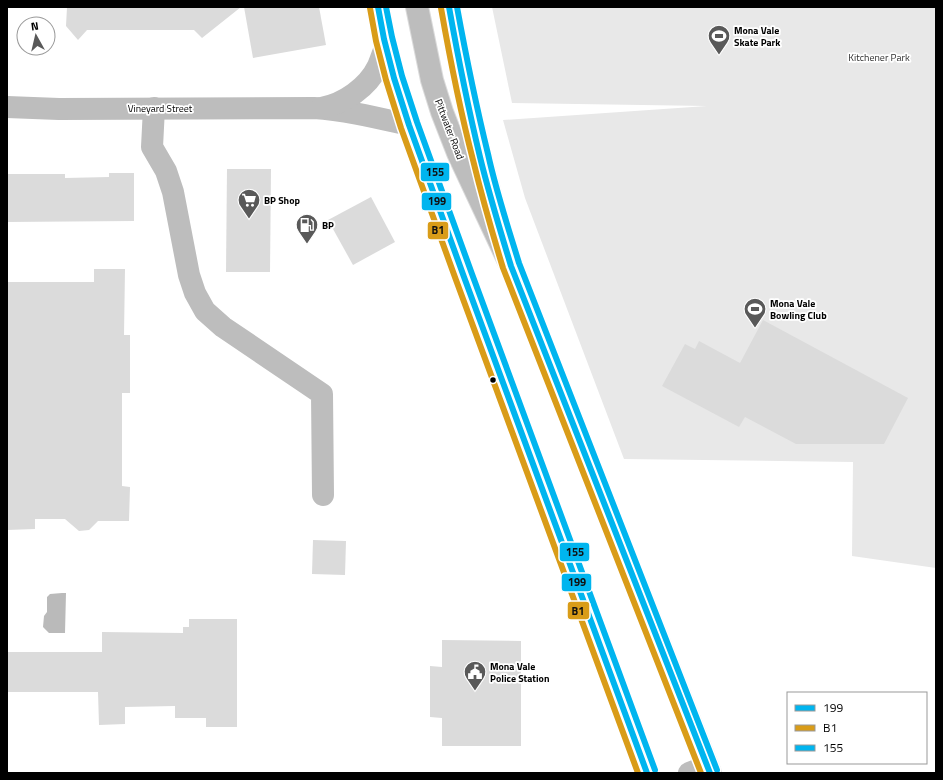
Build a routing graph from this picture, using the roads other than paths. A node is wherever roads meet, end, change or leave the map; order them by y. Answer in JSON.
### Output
{"nodes":[{"id":1,"x":369,"y":7,"type":"edge"},
{"id":2,"x":378,"y":7,"type":"edge"},
{"id":3,"x":417,"y":7,"type":"edge"},
{"id":4,"x":449,"y":7,"type":"edge"},
{"id":5,"x":385,"y":42,"type":"junction"},
{"id":6,"x":7,"y":107,"type":"edge"},
{"id":7,"x":154,"y":108,"type":"junction"},
{"id":8,"x":314,"y":108,"type":"junction"},
{"id":9,"x":409,"y":125,"type":"junction"},
{"id":10,"x":511,"y":266,"type":"junction"},
{"id":11,"x":322,"y":495,"type":"dead end"},
{"id":12,"x":702,"y":771,"type":"edge"},
{"id":13,"x":648,"y":773,"type":"edge"}],
"edges":[{"from":1,"to":5,"type":"main road"},
{"from":2,"to":5,"type":"main road"},
{"from":3,"to":10,"type":"main road","name":"Pittwater Road"},
{"from":4,"to":10,"type":"main road","name":"Pittwater Road"},
{"from":5,"to":8,"type":"main road","name":"Vineyard Street"},
{"from":5,"to":9,"type":"main road"},
{"from":6,"to":7,"type":"main road","name":"Vineyard Street"},
{"from":7,"to":8,"type":"main road","name":"Vineyard Street"},
{"from":7,"to":11,"type":"main road"},
{"from":8,"to":9,"type":"main road","name":"Vineyard Street"},
{"from":9,"to":13,"type":"main road"},
{"from":10,"to":12,"type":"main road","name":"Pittwater Road"}]}
